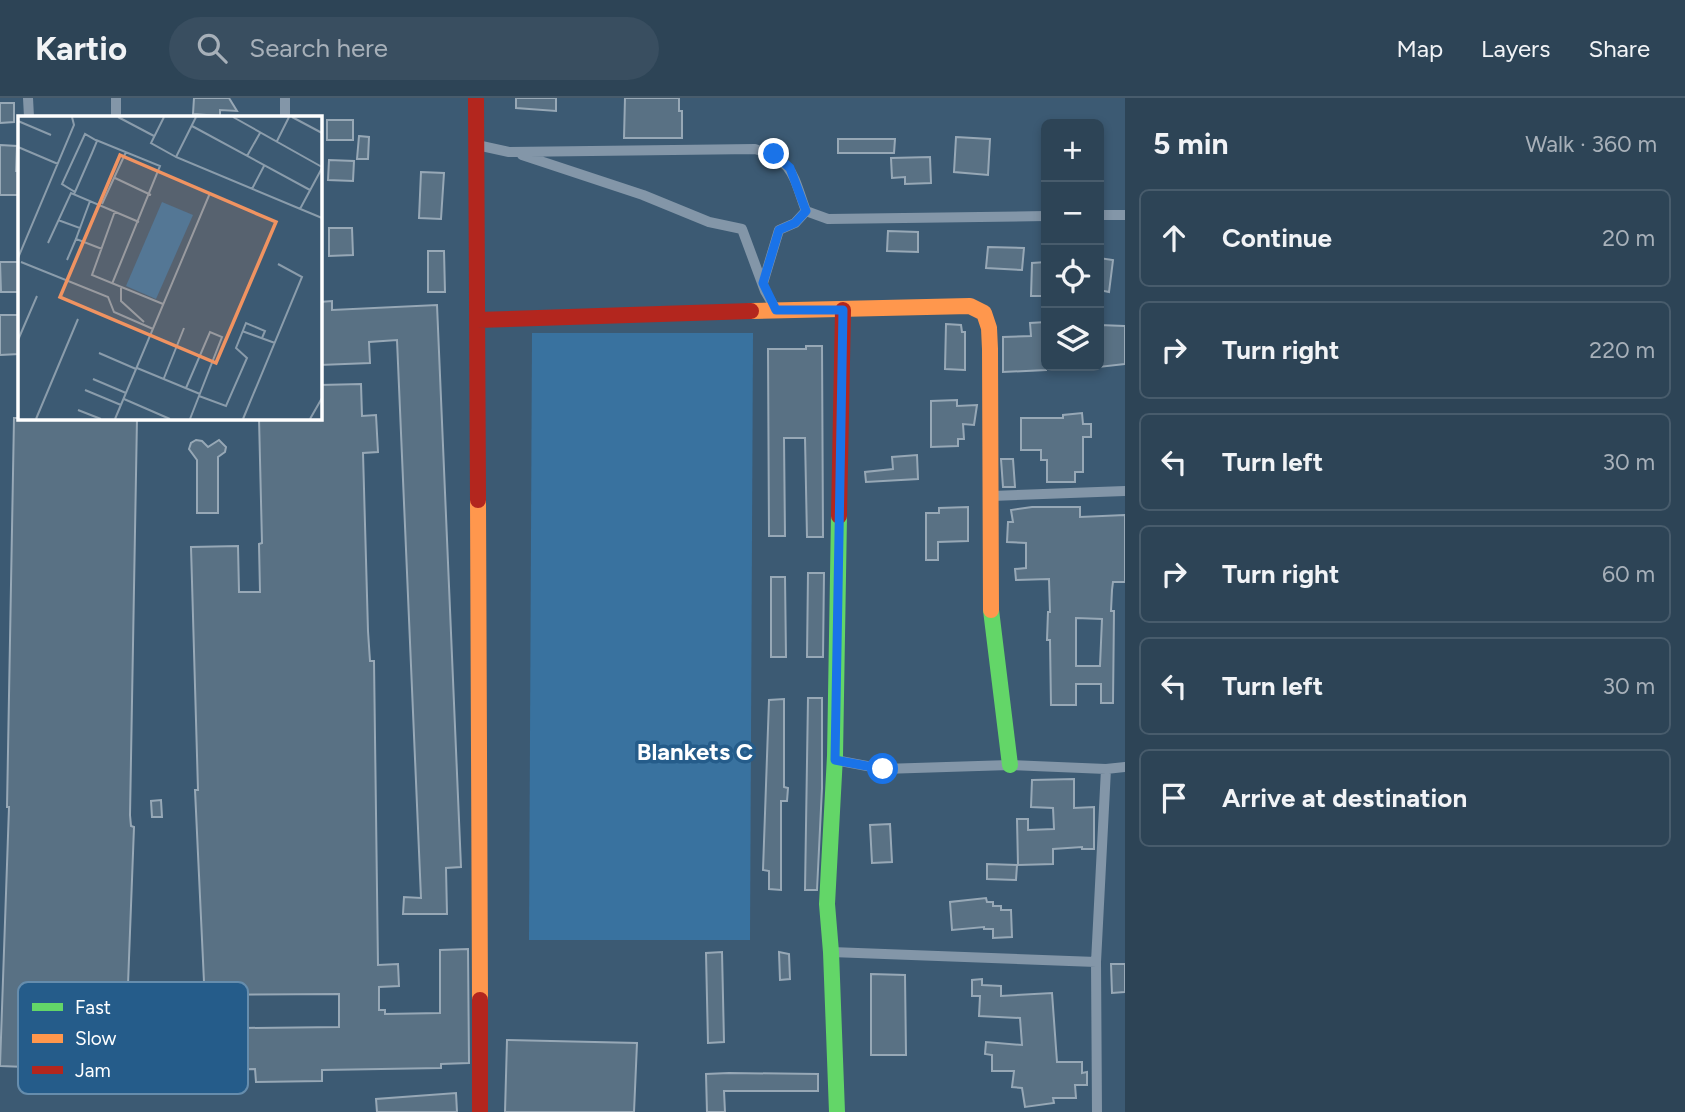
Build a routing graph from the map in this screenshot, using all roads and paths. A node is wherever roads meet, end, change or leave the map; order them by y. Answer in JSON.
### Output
{"nodes":[{"id":1,"x":28,"y":98,"type":"edge"},
{"id":2,"x":116,"y":98,"type":"edge"},
{"id":3,"x":285,"y":98,"type":"edge"},
{"id":4,"x":476,"y":98,"type":"edge"},
{"id":5,"x":29,"y":116,"type":"edge"},
{"id":6,"x":116,"y":116,"type":"edge"},
{"id":7,"x":285,"y":116,"type":"edge"},
{"id":8,"x":477,"y":145,"type":"junction"},
{"id":9,"x":509,"y":152,"type":"junction"},
{"id":10,"x":806,"y":211,"type":"junction"},
{"id":11,"x":1104,"y":215,"type":"edge"},
{"id":12,"x":1125,"y":215,"type":"edge"},
{"id":13,"x":1041,"y":216,"type":"edge"},
{"id":14,"x":763,"y":283,"type":"junction"},
{"id":15,"x":776,"y":310,"type":"junction"},
{"id":16,"x":843,"y":310,"type":"junction"},
{"id":17,"x":477,"y":320,"type":"junction"},
{"id":18,"x":1125,"y":491,"type":"edge"},
{"id":19,"x":992,"y":496,"type":"junction"},
{"id":20,"x":835,"y":760,"type":"junction"},
{"id":21,"x":1010,"y":765,"type":"junction"},
{"id":22,"x":1125,"y":767,"type":"edge"},
{"id":23,"x":1106,"y":769,"type":"junction"},
{"id":24,"x":831,"y":952,"type":"junction"},
{"id":25,"x":1096,"y":962,"type":"junction"},
{"id":26,"x":480,"y":1112,"type":"edge"},
{"id":27,"x":837,"y":1112,"type":"edge"},
{"id":28,"x":1097,"y":1112,"type":"edge"}],
"edges":[{"from":1,"to":5,"type":"street"},
{"from":2,"to":6,"type":"street"},
{"from":3,"to":7,"type":"street"},
{"from":4,"to":8,"type":"street"},
{"from":8,"to":9,"type":"street"},
{"from":8,"to":17,"type":"street"},
{"from":9,"to":10,"type":"street"},
{"from":9,"to":14,"type":"street"},
{"from":10,"to":13,"type":"street"},
{"from":10,"to":14,"type":"street"},
{"from":11,"to":12,"type":"street"},
{"from":14,"to":15,"type":"street"},
{"from":15,"to":16,"type":"street"},
{"from":15,"to":17,"type":"street"},
{"from":16,"to":19,"type":"street"},
{"from":16,"to":20,"type":"street"},
{"from":17,"to":26,"type":"street"},
{"from":18,"to":19,"type":"street"},
{"from":19,"to":21,"type":"street"},
{"from":20,"to":21,"type":"street"},
{"from":20,"to":24,"type":"street"},
{"from":21,"to":23,"type":"street"},
{"from":22,"to":23,"type":"street"},
{"from":23,"to":25,"type":"street"},
{"from":24,"to":25,"type":"street"},
{"from":24,"to":27,"type":"street"},
{"from":25,"to":28,"type":"street"}]}
